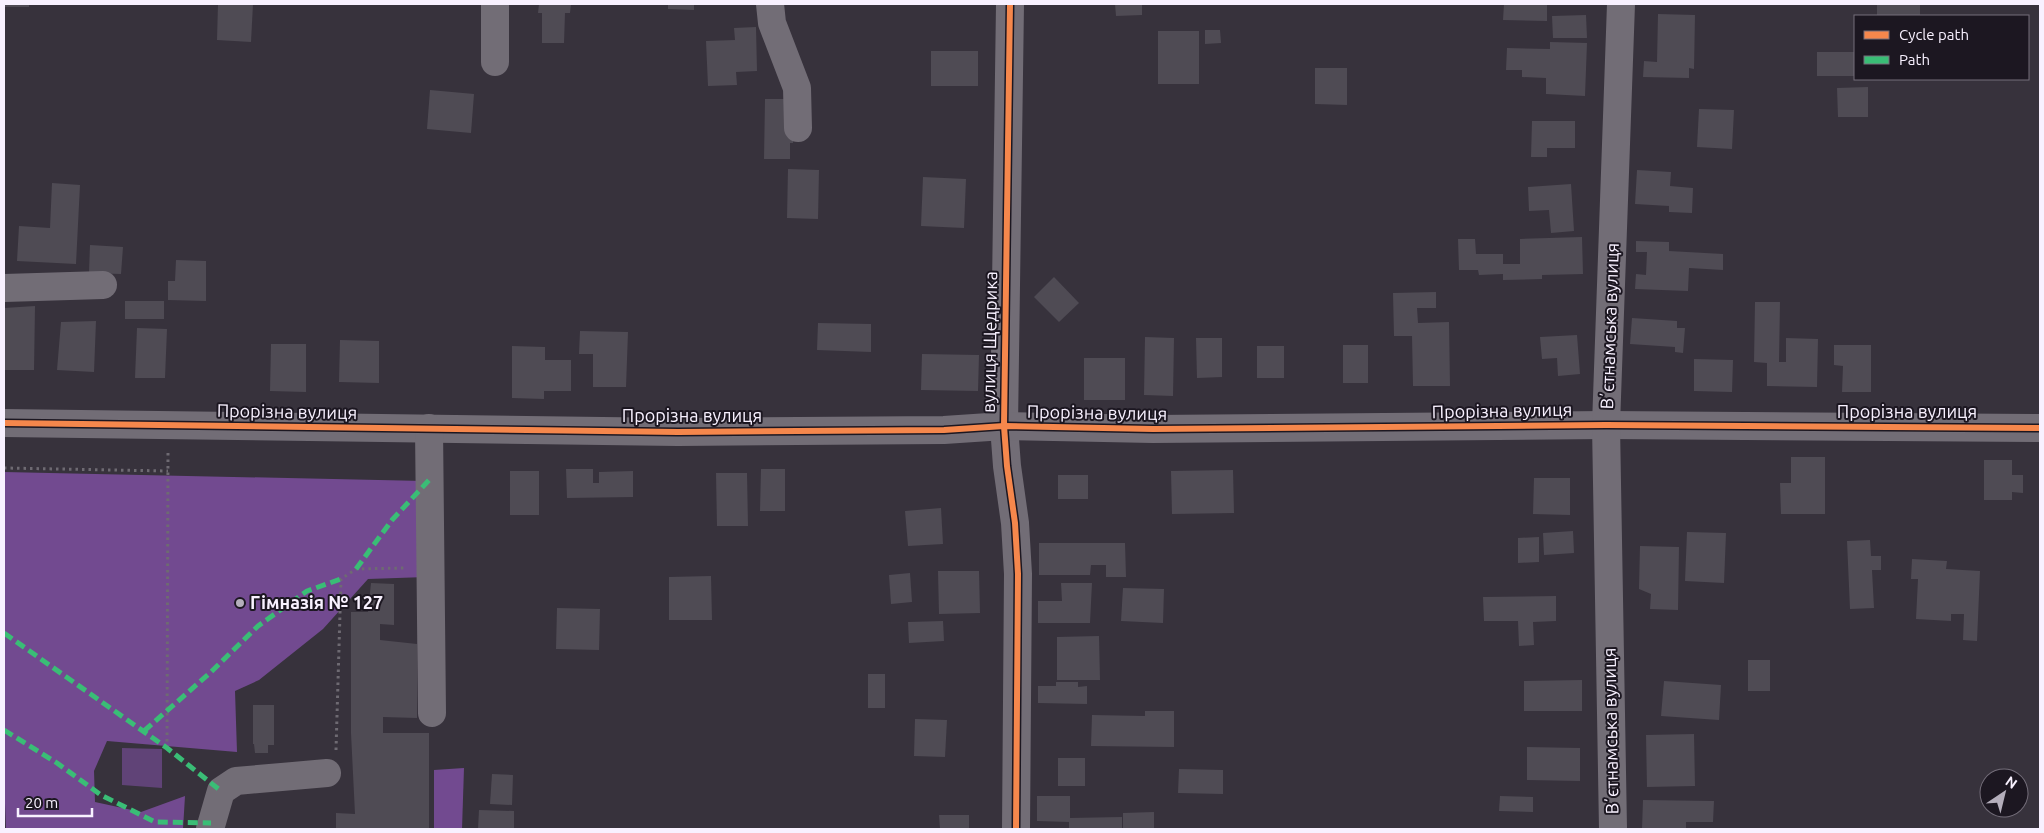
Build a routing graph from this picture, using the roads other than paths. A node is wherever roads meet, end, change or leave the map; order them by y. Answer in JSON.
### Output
{"nodes":[{"id":1,"x":495,"y":4,"type":"edge"},
{"id":2,"x":770,"y":4,"type":"edge"},
{"id":3,"x":1010,"y":4,"type":"edge"},
{"id":4,"x":1621,"y":4,"type":"edge"},
{"id":5,"x":495,"y":62,"type":"dead end"},
{"id":6,"x":798,"y":128,"type":"dead end"},
{"id":7,"x":103,"y":286,"type":"dead end"},
{"id":8,"x":4,"y":288,"type":"edge"},
{"id":9,"x":4,"y":423,"type":"edge"},
{"id":10,"x":1606,"y":425,"type":"junction"},
{"id":11,"x":1004,"y":426,"type":"junction"},
{"id":12,"x":429,"y":428,"type":"junction"},
{"id":13,"x":2040,"y":428,"type":"edge"},
{"id":14,"x":432,"y":713,"type":"dead end"},
{"id":15,"x":327,"y":773,"type":"road end"},
{"id":16,"x":210,"y":829,"type":"edge"},
{"id":17,"x":1016,"y":829,"type":"edge"},
{"id":18,"x":1613,"y":829,"type":"edge"}],
"edges":[{"from":1,"to":5,"type":"street"},
{"from":2,"to":6,"type":"street"},
{"from":3,"to":11,"type":"street","name":"вулиця Щедрика"},
{"from":4,"to":10,"type":"street","name":"Вʼєтнамська вулиця"},
{"from":7,"to":8,"type":"street"},
{"from":9,"to":12,"type":"street","name":"Прорізна вулиця"},
{"from":10,"to":11,"type":"street","name":"Прорізна вулиця"},
{"from":10,"to":13,"type":"street","name":"Прорізна вулиця"},
{"from":10,"to":18,"type":"street","name":"Вʼєтнамська вулиця"},
{"from":11,"to":12,"type":"street","name":"Прорізна вулиця"},
{"from":11,"to":17,"type":"street","name":"вулиця Щедрика"},
{"from":12,"to":14,"type":"street"},
{"from":15,"to":16,"type":"street"}]}
